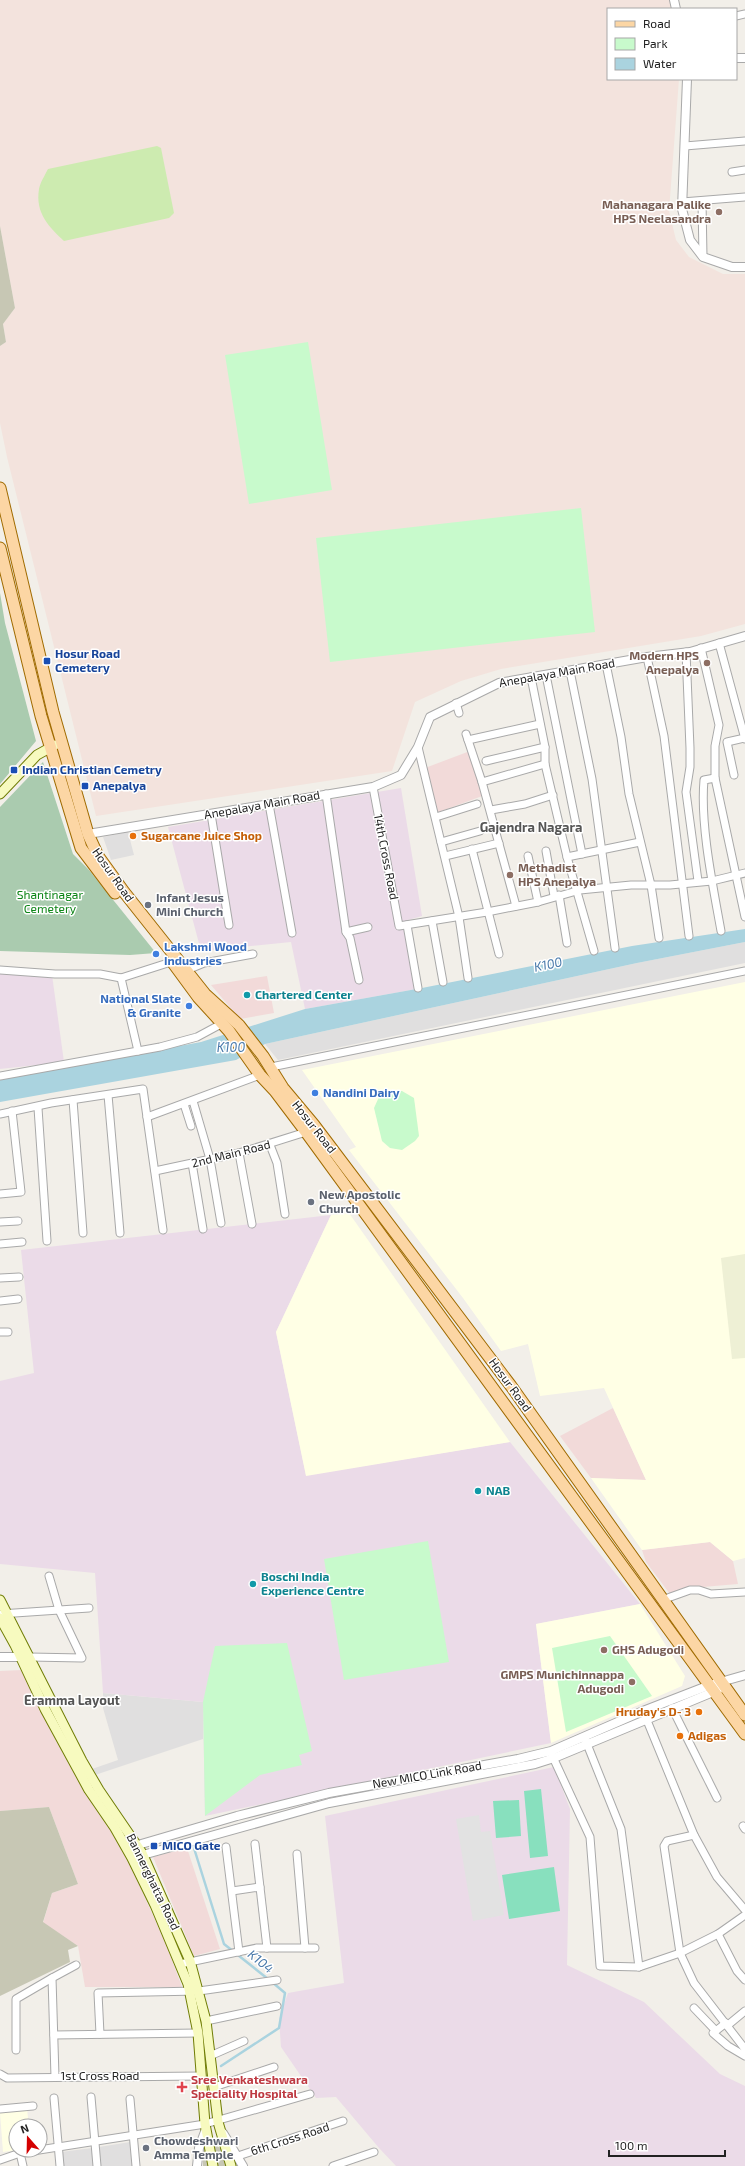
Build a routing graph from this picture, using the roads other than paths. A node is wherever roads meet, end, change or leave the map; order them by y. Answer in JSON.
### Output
{"nodes":[{"id":1,"x":687,"y":80,"type":"edge"},
{"id":2,"x":745,"y":141,"type":"edge"},
{"id":3,"x":685,"y":146,"type":"junction"},
{"id":4,"x":745,"y":170,"type":"edge"},
{"id":5,"x":732,"y":172,"type":"dead end"},
{"id":6,"x":745,"y":197,"type":"edge"},
{"id":7,"x":702,"y":201,"type":"junction"},
{"id":8,"x":682,"y":202,"type":"junction"},
{"id":9,"x":703,"y":257,"type":"junction"},
{"id":10,"x":745,"y":267,"type":"edge"},
{"id":11,"x":0,"y":488,"type":"edge"},
{"id":12,"x":0,"y":548,"type":"edge"},
{"id":13,"x":745,"y":636,"type":"edge"},
{"id":14,"x":719,"y":643,"type":"junction"},
{"id":15,"x":701,"y":648,"type":"junction"},
{"id":16,"x":686,"y":652,"type":"junction"},
{"id":17,"x":647,"y":657,"type":"junction"},
{"id":18,"x":606,"y":664,"type":"junction"},
{"id":19,"x":570,"y":671,"type":"junction"},
{"id":20,"x":546,"y":675,"type":"junction"},
{"id":21,"x":531,"y":677,"type":"junction"},
{"id":22,"x":456,"y":703,"type":"junction"},
{"id":23,"x":459,"y":713,"type":"dead end"},
{"id":24,"x":540,"y":724,"type":"junction"},
{"id":25,"x":745,"y":739,"type":"edge"},
{"id":26,"x":57,"y":745,"type":"junction"},
{"id":27,"x":418,"y":747,"type":"junction"},
{"id":28,"x":545,"y":747,"type":"junction"},
{"id":29,"x":486,"y":761,"type":"dead end"},
{"id":30,"x":545,"y":764,"type":"junction"},
{"id":31,"x":734,"y":775,"type":"dead end"},
{"id":32,"x":715,"y":778,"type":"junction"},
{"id":33,"x":482,"y":782,"type":"junction"},
{"id":34,"x":373,"y":787,"type":"junction"},
{"id":35,"x":0,"y":794,"type":"edge"},
{"id":36,"x":326,"y":794,"type":"junction"},
{"id":37,"x":552,"y":795,"type":"junction"},
{"id":38,"x":269,"y":804,"type":"junction"},
{"id":39,"x":477,"y":804,"type":"dead end"},
{"id":40,"x":491,"y":810,"type":"junction"},
{"id":41,"x":211,"y":814,"type":"junction"},
{"id":42,"x":436,"y":817,"type":"junction"},
{"id":43,"x":480,"y":831,"type":"dead end"},
{"id":44,"x":88,"y":834,"type":"junction"},
{"id":45,"x":441,"y":842,"type":"junction"},
{"id":46,"x":640,"y":842,"type":"junction"},
{"id":47,"x":499,"y":843,"type":"junction"},
{"id":48,"x":472,"y":849,"type":"junction"},
{"id":49,"x":602,"y":850,"type":"junction"},
{"id":50,"x":546,"y":851,"type":"dead end"},
{"id":51,"x":582,"y":854,"type":"junction"},
{"id":52,"x":445,"y":856,"type":"junction"},
{"id":53,"x":528,"y":856,"type":"dead end"},
{"id":54,"x":567,"y":857,"type":"junction"},
{"id":55,"x":745,"y":873,"type":"edge"},
{"id":56,"x":735,"y":876,"type":"junction"},
{"id":57,"x":698,"y":881,"type":"junction"},
{"id":58,"x":712,"y":881,"type":"junction"},
{"id":59,"x":651,"y":884,"type":"junction"},
{"id":60,"x":682,"y":884,"type":"junction"},
{"id":61,"x":607,"y":887,"type":"junction"},
{"id":62,"x":576,"y":891,"type":"junction"},
{"id":63,"x":557,"y":896,"type":"junction"},
{"id":64,"x":538,"y":902,"type":"junction"},
{"id":65,"x":516,"y":906,"type":"junction"},
{"id":66,"x":487,"y":912,"type":"junction"},
{"id":67,"x":459,"y":917,"type":"junction"},
{"id":68,"x":745,"y":917,"type":"edge"},
{"id":69,"x":432,"y":921,"type":"junction"},
{"id":70,"x":228,"y":925,"type":"dead end"},
{"id":71,"x":407,"y":925,"type":"junction"},
{"id":72,"x":368,"y":927,"type":"dead end"},
{"id":73,"x":721,"y":931,"type":"dead end"},
{"id":74,"x":346,"y":932,"type":"junction"},
{"id":75,"x":292,"y":933,"type":"dead end"},
{"id":76,"x":689,"y":936,"type":"dead end"},
{"id":77,"x":659,"y":938,"type":"dead end"},
{"id":78,"x":567,"y":943,"type":"dead end"},
{"id":79,"x":615,"y":948,"type":"dead end"},
{"id":80,"x":594,"y":951,"type":"dead end"},
{"id":81,"x":252,"y":954,"type":"dead end"},
{"id":82,"x":499,"y":954,"type":"dead end"},
{"id":83,"x":171,"y":962,"type":"junction"},
{"id":84,"x":0,"y":970,"type":"edge"},
{"id":85,"x":187,"y":970,"type":"junction"},
{"id":86,"x":745,"y":971,"type":"edge"},
{"id":87,"x":121,"y":978,"type":"junction"},
{"id":88,"x":468,"y":978,"type":"dead end"},
{"id":89,"x":359,"y":980,"type":"dead end"},
{"id":90,"x":443,"y":982,"type":"dead end"},
{"id":91,"x":418,"y":988,"type":"dead end"},
{"id":92,"x":222,"y":1023,"type":"junction"},
{"id":93,"x":138,"y":1051,"type":"junction"},
{"id":94,"x":271,"y":1066,"type":"junction"},
{"id":95,"x":260,"y":1075,"type":"junction"},
{"id":96,"x":0,"y":1076,"type":"edge"},
{"id":97,"x":108,"y":1095,"type":"junction"},
{"id":98,"x":73,"y":1100,"type":"junction"},
{"id":99,"x":193,"y":1101,"type":"junction"},
{"id":100,"x":184,"y":1104,"type":"junction"},
{"id":101,"x":38,"y":1108,"type":"junction"},
{"id":102,"x":12,"y":1112,"type":"junction"},
{"id":103,"x":0,"y":1114,"type":"edge"},
{"id":104,"x":147,"y":1117,"type":"junction"},
{"id":105,"x":190,"y":1126,"type":"dead end"},
{"id":106,"x":306,"y":1132,"type":"junction"},
{"id":107,"x":270,"y":1145,"type":"junction"},
{"id":108,"x":239,"y":1154,"type":"junction"},
{"id":109,"x":210,"y":1159,"type":"junction"},
{"id":110,"x":192,"y":1163,"type":"junction"},
{"id":111,"x":155,"y":1171,"type":"junction"},
{"id":112,"x":0,"y":1194,"type":"edge"},
{"id":113,"x":285,"y":1214,"type":"dead end"},
{"id":114,"x":18,"y":1221,"type":"dead end"},
{"id":115,"x":0,"y":1222,"type":"edge"},
{"id":116,"x":221,"y":1223,"type":"dead end"},
{"id":117,"x":252,"y":1224,"type":"dead end"},
{"id":118,"x":203,"y":1228,"type":"dead end"},
{"id":119,"x":163,"y":1230,"type":"dead end"},
{"id":120,"x":120,"y":1232,"type":"dead end"},
{"id":121,"x":83,"y":1233,"type":"dead end"},
{"id":122,"x":47,"y":1241,"type":"dead end"},
{"id":123,"x":22,"y":1242,"type":"dead end"},
{"id":124,"x":0,"y":1244,"type":"edge"},
{"id":125,"x":19,"y":1277,"type":"dead end"},
{"id":126,"x":0,"y":1278,"type":"edge"},
{"id":127,"x":18,"y":1299,"type":"dead end"},
{"id":128,"x":0,"y":1300,"type":"edge"},
{"id":129,"x":0,"y":1332,"type":"edge"},
{"id":130,"x":8,"y":1332,"type":"dead end"},
{"id":131,"x":49,"y":1576,"type":"dead end"},
{"id":132,"x":745,"y":1592,"type":"edge"},
{"id":133,"x":0,"y":1600,"type":"edge"},
{"id":134,"x":662,"y":1600,"type":"junction"},
{"id":135,"x":90,"y":1608,"type":"dead end"},
{"id":136,"x":59,"y":1610,"type":"junction"},
{"id":137,"x":2,"y":1615,"type":"edge"},
{"id":138,"x":0,"y":1657,"type":"edge"},
{"id":139,"x":26,"y":1657,"type":"junction"},
{"id":140,"x":745,"y":1675,"type":"edge"},
{"id":141,"x":745,"y":1680,"type":"edge"},
{"id":142,"x":718,"y":1687,"type":"junction"},
{"id":143,"x":672,"y":1708,"type":"junction"},
{"id":144,"x":745,"y":1715,"type":"edge"},
{"id":145,"x":646,"y":1718,"type":"junction"},
{"id":146,"x":745,"y":1734,"type":"edge"},
{"id":147,"x":585,"y":1740,"type":"junction"},
{"id":148,"x":552,"y":1755,"type":"junction"},
{"id":149,"x":86,"y":1775,"type":"junction"},
{"id":150,"x":717,"y":1798,"type":"dead end"},
{"id":151,"x":694,"y":1835,"type":"junction"},
{"id":152,"x":255,"y":1844,"type":"dead end"},
{"id":153,"x":226,"y":1847,"type":"dead end"},
{"id":154,"x":127,"y":1849,"type":"junction"},
{"id":155,"x":140,"y":1849,"type":"junction"},
{"id":156,"x":297,"y":1854,"type":"dead end"},
{"id":157,"x":132,"y":1858,"type":"junction"},
{"id":158,"x":260,"y":1887,"type":"junction"},
{"id":159,"x":232,"y":1891,"type":"junction"},
{"id":160,"x":745,"y":1910,"type":"edge"},
{"id":161,"x":745,"y":1915,"type":"edge"},
{"id":162,"x":718,"y":1934,"type":"junction"},
{"id":163,"x":267,"y":1948,"type":"junction"},
{"id":164,"x":305,"y":1948,"type":"junction"},
{"id":165,"x":315,"y":1948,"type":"dead end"},
{"id":166,"x":239,"y":1952,"type":"junction"},
{"id":167,"x":680,"y":1953,"type":"junction"},
{"id":168,"x":190,"y":1961,"type":"junction"},
{"id":169,"x":180,"y":1964,"type":"junction"},
{"id":170,"x":76,"y":1965,"type":"dead end"},
{"id":171,"x":639,"y":1967,"type":"junction"},
{"id":172,"x":52,"y":1978,"type":"junction"},
{"id":173,"x":277,"y":1980,"type":"dead end"},
{"id":174,"x":745,"y":1980,"type":"edge"},
{"id":175,"x":195,"y":1992,"type":"junction"},
{"id":176,"x":277,"y":2006,"type":"dead end"},
{"id":177,"x":694,"y":2008,"type":"dead end"},
{"id":178,"x":745,"y":2011,"type":"edge"},
{"id":179,"x":206,"y":2021,"type":"junction"},
{"id":180,"x":727,"y":2024,"type":"junction"},
{"id":181,"x":716,"y":2031,"type":"junction"},
{"id":182,"x":198,"y":2033,"type":"junction"},
{"id":183,"x":100,"y":2034,"type":"junction"},
{"id":184,"x":54,"y":2035,"type":"junction"},
{"id":185,"x":244,"y":2041,"type":"dead end"},
{"id":186,"x":745,"y":2049,"type":"edge"},
{"id":187,"x":16,"y":2050,"type":"dead end"},
{"id":188,"x":210,"y":2056,"type":"junction"},
{"id":189,"x":745,"y":2056,"type":"edge"},
{"id":190,"x":274,"y":2067,"type":"dead end"},
{"id":191,"x":0,"y":2074,"type":"edge"},
{"id":192,"x":201,"y":2076,"type":"junction"},
{"id":193,"x":55,"y":2077,"type":"junction"},
{"id":194,"x":214,"y":2087,"type":"junction"},
{"id":195,"x":310,"y":2094,"type":"dead end"},
{"id":196,"x":91,"y":2097,"type":"dead end"},
{"id":197,"x":54,"y":2098,"type":"dead end"},
{"id":198,"x":130,"y":2099,"type":"dead end"},
{"id":199,"x":33,"y":2106,"type":"dead end"},
{"id":200,"x":0,"y":2109,"type":"edge"},
{"id":201,"x":343,"y":2121,"type":"dead end"},
{"id":202,"x":219,"y":2125,"type":"junction"},
{"id":203,"x":206,"y":2127,"type":"junction"},
{"id":204,"x":133,"y":2135,"type":"junction"},
{"id":205,"x":94,"y":2141,"type":"junction"},
{"id":206,"x":58,"y":2147,"type":"junction"},
{"id":207,"x":48,"y":2149,"type":"edge"},
{"id":208,"x":374,"y":2152,"type":"dead end"},
{"id":209,"x":0,"y":2156,"type":"edge"},
{"id":210,"x":238,"y":2156,"type":"junction"},
{"id":211,"x":0,"y":2160,"type":"edge"},
{"id":212,"x":2,"y":2166,"type":"edge"},
{"id":213,"x":60,"y":2166,"type":"edge"},
{"id":214,"x":97,"y":2166,"type":"edge"},
{"id":215,"x":136,"y":2166,"type":"edge"},
{"id":216,"x":197,"y":2166,"type":"edge"},
{"id":217,"x":213,"y":2166,"type":"edge"},
{"id":218,"x":231,"y":2166,"type":"edge"},
{"id":219,"x":243,"y":2166,"type":"edge"},
{"id":220,"x":333,"y":2166,"type":"edge"}],
"edges":[{"from":1,"to":3,"type":"street"},
{"from":2,"to":3,"type":"street"},
{"from":3,"to":8,"type":"street"},
{"from":4,"to":5,"type":"street"},
{"from":6,"to":7,"type":"street"},
{"from":7,"to":8,"type":"street"},
{"from":7,"to":9,"type":"street"},
{"from":8,"to":9,"type":"street"},
{"from":9,"to":10,"type":"street"},
{"from":11,"to":26,"type":"main road","name":"Hosur Road"},
{"from":12,"to":26,"type":"main road","name":"Hosur Road"},
{"from":13,"to":14,"type":"street","name":"Anepalaya Main Road"},
{"from":14,"to":15,"type":"street","name":"Anepalaya Main Road"},
{"from":14,"to":25,"type":"street"},
{"from":15,"to":16,"type":"street","name":"Anepalaya Main Road"},
{"from":15,"to":32,"type":"street"},
{"from":16,"to":17,"type":"street","name":"Anepalaya Main Road"},
{"from":16,"to":57,"type":"street"},
{"from":17,"to":18,"type":"street","name":"Anepalaya Main Road"},
{"from":17,"to":60,"type":"street"},
{"from":18,"to":19,"type":"street","name":"Anepalaya Main Road"},
{"from":18,"to":46,"type":"street"},
{"from":19,"to":20,"type":"street","name":"Anepalaya Main Road"},
{"from":19,"to":49,"type":"street"},
{"from":20,"to":21,"type":"street","name":"Anepalaya Main Road"},
{"from":20,"to":51,"type":"street"},
{"from":21,"to":22,"type":"street","name":"Anepalaya Main Road"},
{"from":21,"to":24,"type":"street"},
{"from":22,"to":23,"type":"street"},
{"from":22,"to":27,"type":"street","name":"Anepalaya Main Road"},
{"from":24,"to":28,"type":"street"},
{"from":24,"to":33,"type":"street"},
{"from":25,"to":31,"type":"street"},
{"from":26,"to":35,"type":"main road"},
{"from":26,"to":44,"type":"main road","name":"Hosur Road"},
{"from":26,"to":83,"type":"main road","name":"Hosur Road"},
{"from":27,"to":34,"type":"street","name":"Anepalaya Main Road"},
{"from":27,"to":42,"type":"street"},
{"from":28,"to":29,"type":"street"},
{"from":28,"to":30,"type":"street"},
{"from":30,"to":33,"type":"street"},
{"from":30,"to":37,"type":"street"},
{"from":32,"to":56,"type":"street"},
{"from":32,"to":58,"type":"street"},
{"from":33,"to":40,"type":"street"},
{"from":34,"to":36,"type":"street","name":"Anepalaya Main Road"},
{"from":34,"to":71,"type":"street","name":"14th Cross Road"},
{"from":36,"to":38,"type":"street","name":"Anepalaya Main Road"},
{"from":36,"to":74,"type":"street"},
{"from":37,"to":40,"type":"street"},
{"from":37,"to":54,"type":"street"},
{"from":38,"to":41,"type":"street","name":"Anepalaya Main Road"},
{"from":38,"to":75,"type":"street"},
{"from":39,"to":42,"type":"street"},
{"from":40,"to":47,"type":"street"},
{"from":41,"to":44,"type":"street","name":"Anepalaya Main Road"},
{"from":41,"to":70,"type":"street"},
{"from":42,"to":45,"type":"street"},
{"from":43,"to":45,"type":"street"},
{"from":44,"to":85,"type":"main road","name":"Hosur Road"},
{"from":45,"to":52,"type":"street"},
{"from":46,"to":49,"type":"street"},
{"from":46,"to":59,"type":"street"},
{"from":47,"to":48,"type":"street"},
{"from":47,"to":65,"type":"street"},
{"from":48,"to":52,"type":"street"},
{"from":48,"to":66,"type":"street"},
{"from":49,"to":51,"type":"street"},
{"from":49,"to":61,"type":"street"},
{"from":50,"to":63,"type":"street"},
{"from":51,"to":54,"type":"street"},
{"from":52,"to":67,"type":"street"},
{"from":53,"to":64,"type":"street"},
{"from":54,"to":62,"type":"street"},
{"from":55,"to":56,"type":"street"},
{"from":56,"to":58,"type":"street"},
{"from":56,"to":68,"type":"street"},
{"from":57,"to":58,"type":"street"},
{"from":57,"to":60,"type":"street"},
{"from":58,"to":73,"type":"street"},
{"from":59,"to":60,"type":"street"},
{"from":59,"to":61,"type":"street"},
{"from":59,"to":77,"type":"street"},
{"from":60,"to":76,"type":"street"},
{"from":61,"to":62,"type":"street"},
{"from":61,"to":79,"type":"street"},
{"from":62,"to":63,"type":"street"},
{"from":62,"to":80,"type":"street"},
{"from":63,"to":64,"type":"street"},
{"from":63,"to":78,"type":"street"},
{"from":64,"to":65,"type":"street"},
{"from":65,"to":66,"type":"street"},
{"from":66,"to":67,"type":"street"},
{"from":66,"to":82,"type":"street"},
{"from":67,"to":69,"type":"street"},
{"from":67,"to":88,"type":"street"},
{"from":69,"to":71,"type":"street"},
{"from":69,"to":90,"type":"street"},
{"from":71,"to":91,"type":"street"},
{"from":72,"to":74,"type":"street"},
{"from":74,"to":89,"type":"street"},
{"from":81,"to":85,"type":"street"},
{"from":83,"to":87,"type":"street"},
{"from":83,"to":92,"type":"main road","name":"Hosur Road"},
{"from":84,"to":87,"type":"street"},
{"from":85,"to":94,"type":"main road","name":"Hosur Road"},
{"from":86,"to":94,"type":"street"},
{"from":87,"to":93,"type":"street"},
{"from":92,"to":93,"type":"street"},
{"from":92,"to":95,"type":"main road","name":"Hosur Road"},
{"from":93,"to":96,"type":"street"},
{"from":94,"to":134,"type":"main road","name":"Hosur Road"},
{"from":95,"to":99,"type":"street"},
{"from":95,"to":106,"type":"main road","name":"Hosur Road"},
{"from":97,"to":98,"type":"street"},
{"from":97,"to":104,"type":"street"},
{"from":97,"to":120,"type":"street"},
{"from":98,"to":101,"type":"street"},
{"from":98,"to":121,"type":"street"},
{"from":99,"to":100,"type":"street"},
{"from":99,"to":109,"type":"street"},
{"from":100,"to":104,"type":"street"},
{"from":100,"to":105,"type":"street"},
{"from":101,"to":102,"type":"street"},
{"from":101,"to":122,"type":"street"},
{"from":102,"to":103,"type":"street"},
{"from":102,"to":112,"type":"street"},
{"from":104,"to":111,"type":"street"},
{"from":106,"to":107,"type":"street","name":"2nd Main Road"},
{"from":106,"to":142,"type":"main road","name":"Hosur Road"},
{"from":107,"to":108,"type":"street","name":"2nd Main Road"},
{"from":107,"to":113,"type":"street"},
{"from":108,"to":109,"type":"street","name":"2nd Main Road"},
{"from":108,"to":117,"type":"street"},
{"from":109,"to":110,"type":"street","name":"2nd Main Road"},
{"from":109,"to":116,"type":"street"},
{"from":110,"to":111,"type":"street","name":"2nd Main Road"},
{"from":110,"to":118,"type":"street"},
{"from":111,"to":119,"type":"street"},
{"from":114,"to":115,"type":"street"},
{"from":123,"to":124,"type":"street"},
{"from":125,"to":126,"type":"street"},
{"from":127,"to":128,"type":"street"},
{"from":129,"to":130,"type":"street"},
{"from":131,"to":136,"type":"street"},
{"from":132,"to":134,"type":"street"},
{"from":133,"to":137,"type":"main road","name":"Bannerghatta Road"},
{"from":134,"to":142,"type":"main road","name":"Hosur Road"},
{"from":135,"to":136,"type":"street"},
{"from":136,"to":137,"type":"street"},
{"from":136,"to":139,"type":"street"},
{"from":137,"to":139,"type":"main road","name":"Bannerghatta Road"},
{"from":138,"to":139,"type":"street"},
{"from":139,"to":149,"type":"main road","name":"Bannerghatta Road"},
{"from":140,"to":142,"type":"street"},
{"from":141,"to":142,"type":"street"},
{"from":142,"to":143,"type":"street","name":"New MICO Link Road"},
{"from":142,"to":144,"type":"main road","name":"Hosur Road"},
{"from":142,"to":146,"type":"main road","name":"Hosur Road"},
{"from":142,"to":147,"type":"street","name":"New MICO Link Road"},
{"from":143,"to":145,"type":"street","name":"New MICO Link Road"},
{"from":143,"to":150,"type":"street"},
{"from":145,"to":147,"type":"street","name":"New MICO Link Road"},
{"from":145,"to":151,"type":"street"},
{"from":147,"to":148,"type":"street","name":"New MICO Link Road"},
{"from":147,"to":171,"type":"street"},
{"from":148,"to":155,"type":"street","name":"New MICO Link Road"},
{"from":148,"to":155,"type":"street","name":"New MICO Link Road"},
{"from":148,"to":171,"type":"street"},
{"from":149,"to":154,"type":"main road","name":"Bannerghatta Road"},
{"from":149,"to":155,"type":"main road","name":"Bannerghatta Road"},
{"from":151,"to":160,"type":"street"},
{"from":151,"to":167,"type":"street"},
{"from":152,"to":158,"type":"street"},
{"from":153,"to":159,"type":"street"},
{"from":154,"to":155,"type":"street","name":"New MICO Link Road"},
{"from":154,"to":157,"type":"main road","name":"Bannerghatta Road"},
{"from":155,"to":157,"type":"street","name":"New MICO Link Road"},
{"from":155,"to":168,"type":"main road","name":"Bannerghatta Road"},
{"from":156,"to":164,"type":"street"},
{"from":157,"to":169,"type":"main road","name":"Bannerghatta Road"},
{"from":158,"to":159,"type":"street"},
{"from":158,"to":163,"type":"street"},
{"from":159,"to":166,"type":"street"},
{"from":161,"to":162,"type":"street"},
{"from":162,"to":167,"type":"street"},
{"from":162,"to":174,"type":"street"},
{"from":163,"to":164,"type":"street"},
{"from":163,"to":166,"type":"street"},
{"from":164,"to":165,"type":"street"},
{"from":166,"to":168,"type":"street"},
{"from":167,"to":171,"type":"street"},
{"from":167,"to":180,"type":"street"},
{"from":168,"to":169,"type":"street"},
{"from":168,"to":175,"type":"main road","name":"Bannerghatta Road"},
{"from":169,"to":175,"type":"main road","name":"Bannerghatta Road"},
{"from":170,"to":172,"type":"street"},
{"from":172,"to":184,"type":"street"},
{"from":172,"to":187,"type":"street"},
{"from":173,"to":175,"type":"street"},
{"from":175,"to":179,"type":"main road","name":"Bannerghatta Road"},
{"from":175,"to":182,"type":"main road","name":"Bannerghatta Road"},
{"from":175,"to":183,"type":"street"},
{"from":176,"to":179,"type":"street"},
{"from":177,"to":181,"type":"street"},
{"from":178,"to":180,"type":"street"},
{"from":179,"to":188,"type":"main road","name":"Bannerghatta Road"},
{"from":180,"to":181,"type":"street"},
{"from":180,"to":186,"type":"street"},
{"from":181,"to":189,"type":"street"},
{"from":182,"to":183,"type":"street"},
{"from":182,"to":192,"type":"main road","name":"Bannerghatta Road"},
{"from":183,"to":184,"type":"street"},
{"from":184,"to":193,"type":"street"},
{"from":185,"to":188,"type":"street"},
{"from":188,"to":194,"type":"main road","name":"Bannerghatta Road"},
{"from":190,"to":194,"type":"street"},
{"from":191,"to":193,"type":"street","name":"1st Cross Road"},
{"from":192,"to":193,"type":"street","name":"1st Cross Road"},
{"from":192,"to":203,"type":"main road","name":"Bannerghatta Road"},
{"from":194,"to":202,"type":"main road","name":"Bannerghatta Road"},
{"from":195,"to":202,"type":"street"},
{"from":196,"to":205,"type":"street"},
{"from":197,"to":206,"type":"street"},
{"from":198,"to":204,"type":"street"},
{"from":199,"to":200,"type":"street"},
{"from":201,"to":210,"type":"street","name":"6th Cross Road"},
{"from":202,"to":203,"type":"street"},
{"from":202,"to":210,"type":"street"},
{"from":202,"to":218,"type":"main road","name":"Bannerghatta Road"},
{"from":203,"to":204,"type":"street"},
{"from":203,"to":216,"type":"street"},
{"from":203,"to":217,"type":"main road","name":"Bannerghatta Road"},
{"from":204,"to":205,"type":"street"},
{"from":204,"to":215,"type":"street"},
{"from":205,"to":206,"type":"street"},
{"from":205,"to":214,"type":"street"},
{"from":206,"to":207,"type":"street"},
{"from":206,"to":213,"type":"street"},
{"from":208,"to":220,"type":"street"},
{"from":209,"to":211,"type":"street"},
{"from":210,"to":219,"type":"street"},
{"from":211,"to":212,"type":"street"}]}
